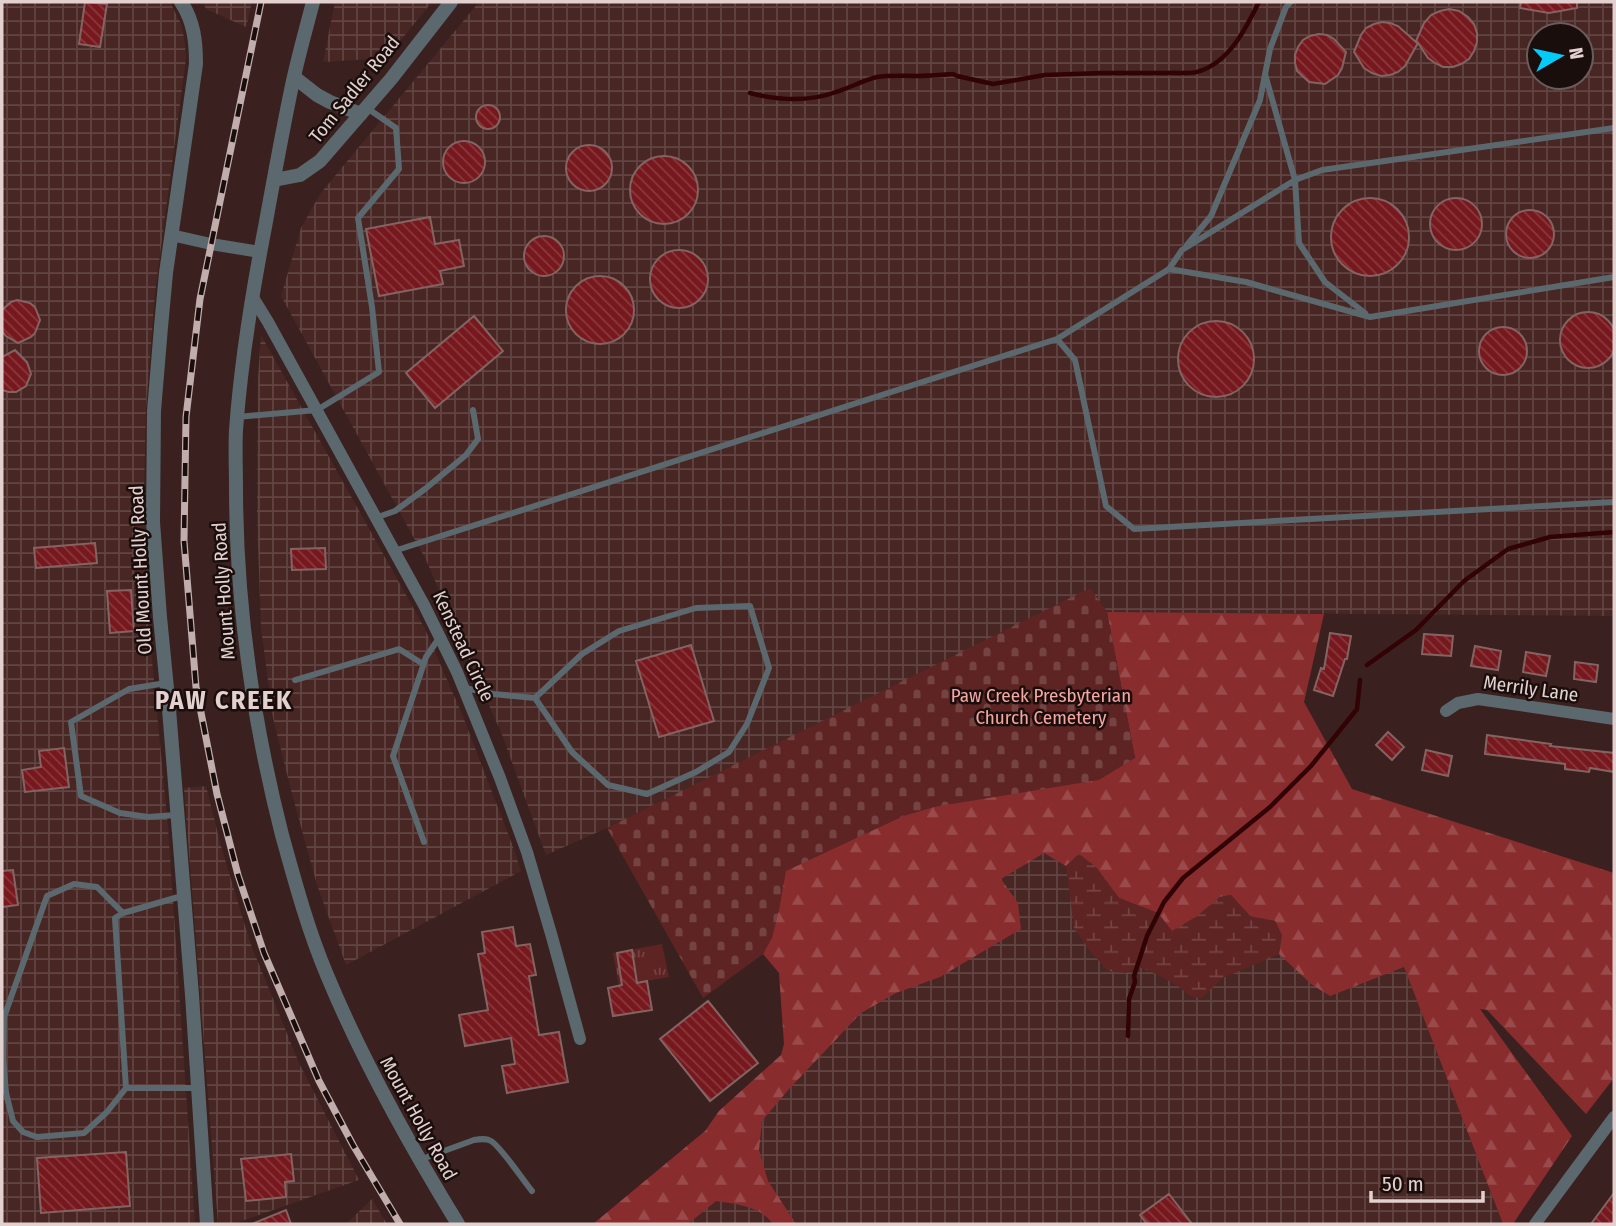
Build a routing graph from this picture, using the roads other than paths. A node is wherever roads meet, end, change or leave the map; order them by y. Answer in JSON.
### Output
{"nodes":[{"id":1,"x":181,"y":2,"type":"edge"},
{"id":2,"x":313,"y":2,"type":"edge"},
{"id":3,"x":450,"y":2,"type":"edge"},
{"id":4,"x":1291,"y":2,"type":"edge"},
{"id":5,"x":1265,"y":74,"type":"junction"},
{"id":6,"x":294,"y":77,"type":"junction"},
{"id":7,"x":364,"y":111,"type":"junction"},
{"id":8,"x":1614,"y":128,"type":"edge"},
{"id":9,"x":274,"y":180,"type":"junction"},
{"id":10,"x":1295,"y":180,"type":"junction"},
{"id":11,"x":171,"y":235,"type":"junction"},
{"id":12,"x":1182,"y":250,"type":"junction"},
{"id":13,"x":260,"y":252,"type":"junction"},
{"id":14,"x":1169,"y":269,"type":"junction"},
{"id":15,"x":1614,"y":277,"type":"edge"},
{"id":16,"x":252,"y":296,"type":"junction"},
{"id":17,"x":1370,"y":317,"type":"junction"},
{"id":18,"x":1058,"y":340,"type":"junction"},
{"id":19,"x":317,"y":410,"type":"junction"},
{"id":20,"x":473,"y":410,"type":"dead end"},
{"id":21,"x":237,"y":417,"type":"junction"},
{"id":22,"x":1614,"y":502,"type":"edge"},
{"id":23,"x":375,"y":518,"type":"junction"},
{"id":24,"x":394,"y":551,"type":"junction"},
{"id":25,"x":440,"y":637,"type":"junction"},
{"id":26,"x":423,"y":664,"type":"junction"},
{"id":27,"x":295,"y":680,"type":"dead end"},
{"id":28,"x":166,"y":682,"type":"junction"},
{"id":29,"x":463,"y":687,"type":"junction"},
{"id":30,"x":535,"y":698,"type":"junction"},
{"id":31,"x":1446,"y":711,"type":"dead end"},
{"id":32,"x":1614,"y":719,"type":"edge"},
{"id":33,"x":177,"y":815,"type":"junction"},
{"id":34,"x":424,"y":842,"type":"dead end"},
{"id":35,"x":184,"y":896,"type":"junction"},
{"id":36,"x":123,"y":913,"type":"junction"},
{"id":37,"x":580,"y":1040,"type":"dead end"},
{"id":38,"x":126,"y":1088,"type":"junction"},
{"id":39,"x":198,"y":1088,"type":"junction"},
{"id":40,"x":1614,"y":1116,"type":"edge"},
{"id":41,"x":419,"y":1160,"type":"junction"},
{"id":42,"x":532,"y":1191,"type":"dead end"},
{"id":43,"x":207,"y":1224,"type":"edge"},
{"id":44,"x":458,"y":1224,"type":"edge"},
{"id":45,"x":1535,"y":1224,"type":"edge"}],
"edges":[{"from":1,"to":11,"type":"street","name":"Old Mount Holly Road"},
{"from":2,"to":6,"type":"street","name":"Mount Holly Road"},
{"from":3,"to":7,"type":"street","name":"Tom Sadler Road"},
{"from":4,"to":5,"type":"lane"},
{"from":5,"to":10,"type":"lane"},
{"from":5,"to":12,"type":"lane"},
{"from":6,"to":7,"type":"street"},
{"from":6,"to":9,"type":"street","name":"Mount Holly Road"},
{"from":7,"to":9,"type":"street","name":"Tom Sadler Road"},
{"from":7,"to":19,"type":"lane"},
{"from":8,"to":10,"type":"lane"},
{"from":9,"to":13,"type":"street","name":"Mount Holly Road"},
{"from":10,"to":12,"type":"lane"},
{"from":10,"to":17,"type":"lane"},
{"from":11,"to":13,"type":"street"},
{"from":11,"to":28,"type":"street","name":"Old Mount Holly Road"},
{"from":12,"to":14,"type":"lane"},
{"from":13,"to":16,"type":"street","name":"Mount Holly Road"},
{"from":14,"to":17,"type":"lane"},
{"from":14,"to":18,"type":"lane"},
{"from":15,"to":17,"type":"lane"},
{"from":16,"to":19,"type":"street","name":"Kenstead Circle"},
{"from":16,"to":21,"type":"street","name":"Mount Holly Road"},
{"from":18,"to":22,"type":"lane"},
{"from":18,"to":24,"type":"lane"},
{"from":19,"to":21,"type":"lane"},
{"from":19,"to":23,"type":"street","name":"Kenstead Circle"},
{"from":20,"to":23,"type":"lane"},
{"from":21,"to":41,"type":"street","name":"Mount Holly Road"},
{"from":23,"to":24,"type":"street","name":"Kenstead Circle"},
{"from":24,"to":25,"type":"street","name":"Kenstead Circle"},
{"from":25,"to":26,"type":"lane"},
{"from":25,"to":29,"type":"street","name":"Kenstead Circle"},
{"from":26,"to":27,"type":"lane"},
{"from":26,"to":34,"type":"lane"},
{"from":28,"to":33,"type":"street","name":"Old Mount Holly Road"},
{"from":28,"to":33,"type":"lane"},
{"from":29,"to":30,"type":"lane"},
{"from":29,"to":37,"type":"street","name":"Kenstead Circle"},
{"from":30,"to":30,"type":"lane"},
{"from":31,"to":32,"type":"street","name":"Merrily Lane"},
{"from":33,"to":35,"type":"street","name":"Old Mount Holly Road"},
{"from":35,"to":36,"type":"lane"},
{"from":35,"to":39,"type":"street","name":"Old Mount Holly Road"},
{"from":36,"to":38,"type":"lane"},
{"from":36,"to":38,"type":"lane"},
{"from":38,"to":39,"type":"lane"},
{"from":39,"to":43,"type":"street","name":"Old Mount Holly Road"},
{"from":40,"to":45,"type":"street"},
{"from":41,"to":42,"type":"lane"},
{"from":41,"to":44,"type":"street","name":"Mount Holly Road"}]}
